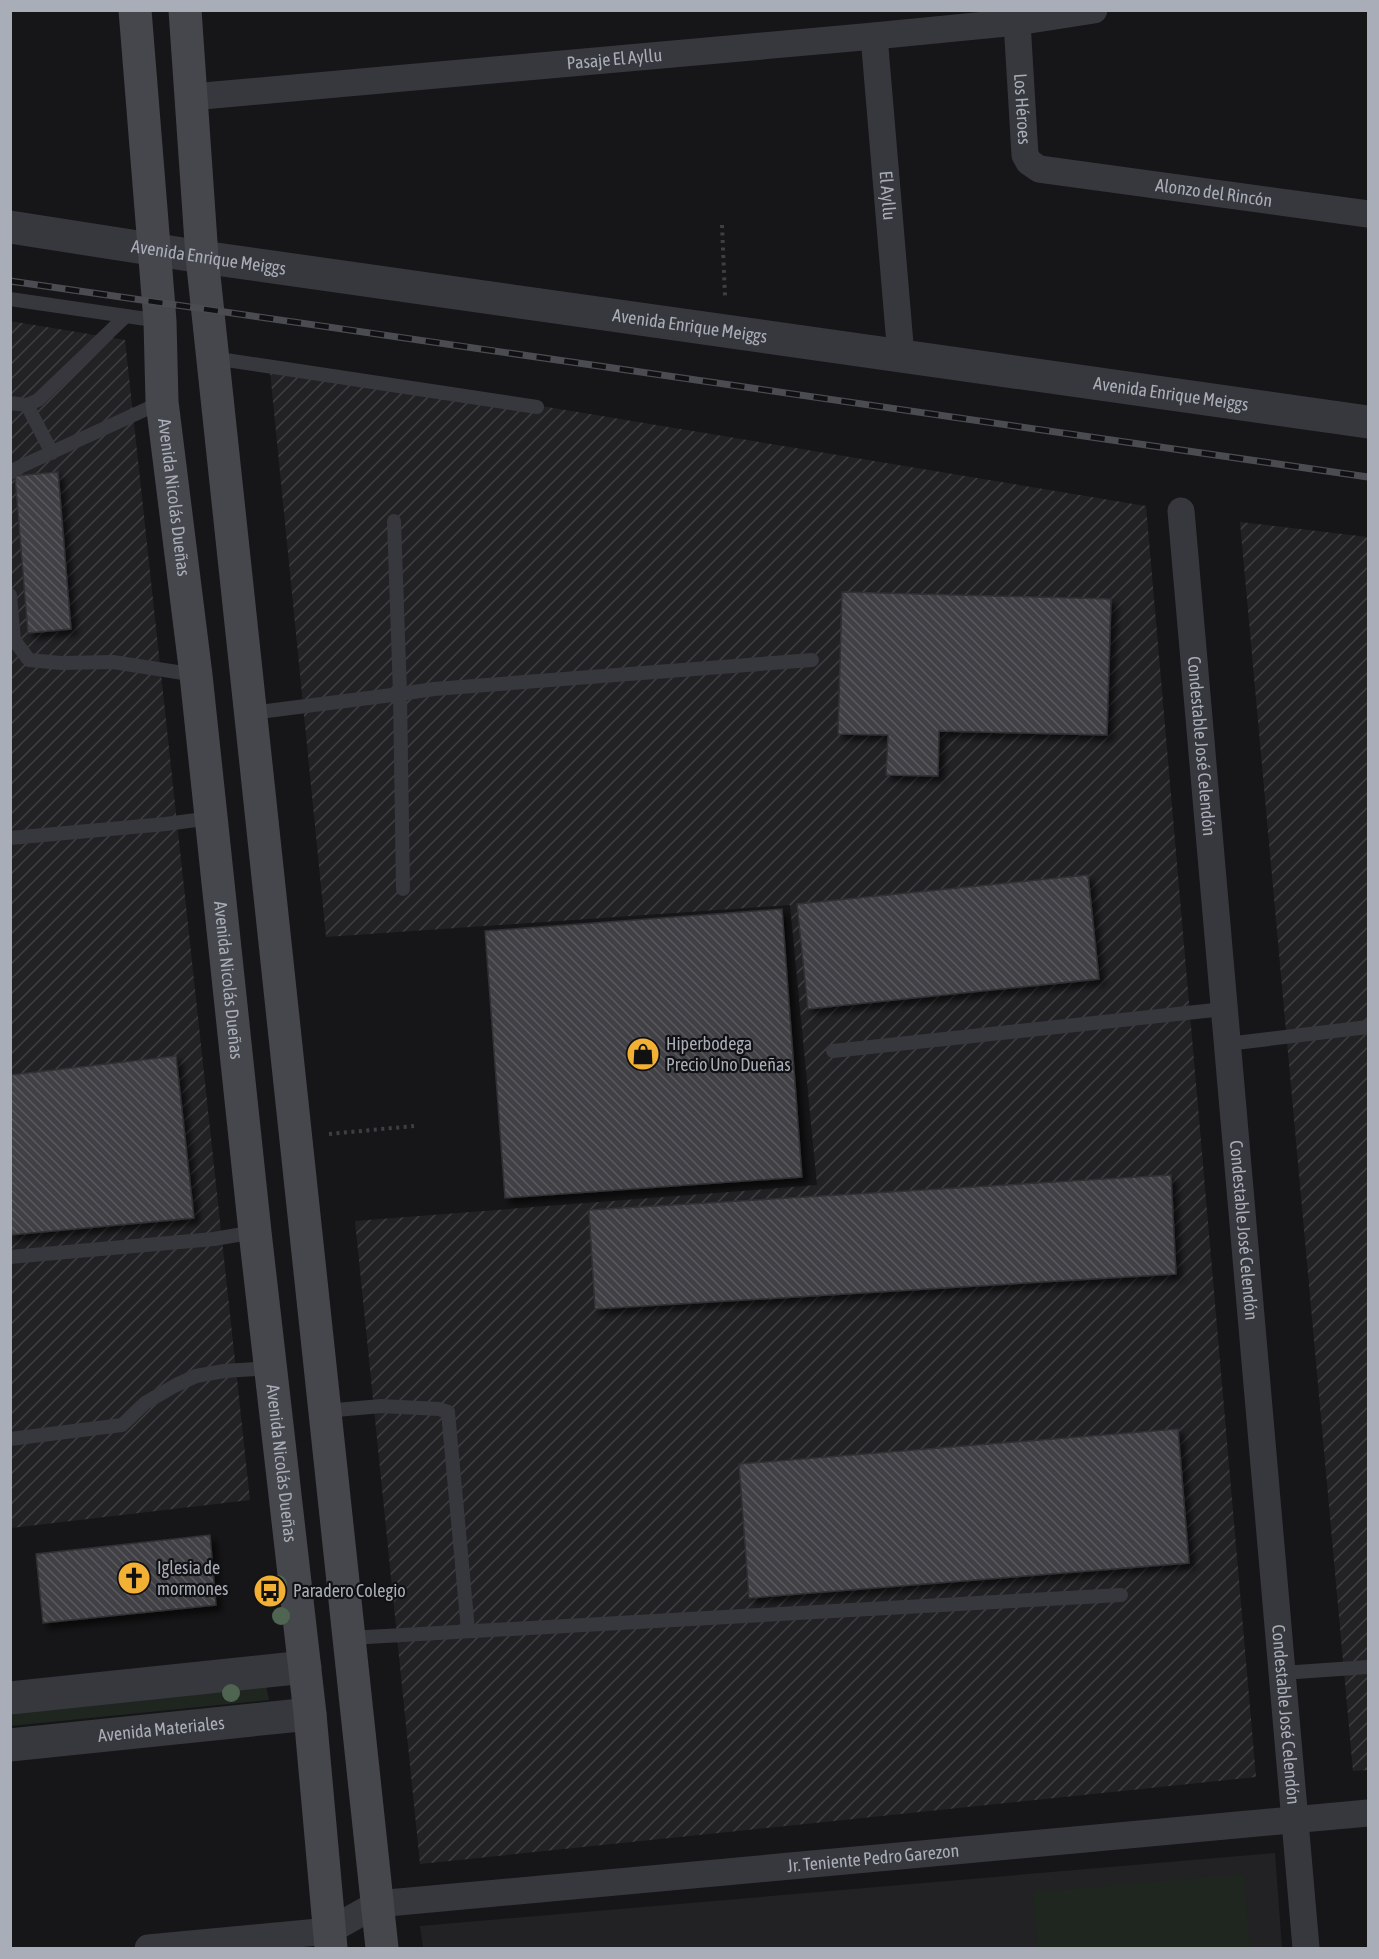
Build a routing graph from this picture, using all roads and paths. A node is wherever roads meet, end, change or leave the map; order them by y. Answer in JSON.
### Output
{"nodes":[{"id":1,"x":135,"y":10,"type":"edge"},
{"id":2,"x":185,"y":10,"type":"edge"},
{"id":3,"x":1094,"y":10,"type":"edge"},
{"id":4,"x":1027,"y":20,"type":"junction"},
{"id":5,"x":874,"y":36,"type":"junction"},
{"id":6,"x":192,"y":97,"type":"junction"},
{"id":7,"x":1058,"y":172,"type":"joint"},
{"id":8,"x":1368,"y":214,"type":"edge"},
{"id":9,"x":722,"y":225,"type":"dead end"},
{"id":10,"x":10,"y":227,"type":"edge"},
{"id":11,"x":154,"y":249,"type":"junction"},
{"id":12,"x":202,"y":257,"type":"junction"},
{"id":13,"x":10,"y":299,"type":"edge"},
{"id":14,"x":126,"y":316,"type":"junction"},
{"id":15,"x":160,"y":321,"type":"junction"},
{"id":16,"x":727,"y":333,"type":"junction"},
{"id":17,"x":901,"y":356,"type":"junction"},
{"id":18,"x":213,"y":358,"type":"junction"},
{"id":19,"x":162,"y":402,"type":"junction"},
{"id":20,"x":10,"y":403,"type":"edge"},
{"id":21,"x":27,"y":405,"type":"junction"},
{"id":22,"x":537,"y":407,"type":"dead end"},
{"id":23,"x":1368,"y":422,"type":"edge"},
{"id":24,"x":52,"y":453,"type":"junction"},
{"id":25,"x":10,"y":473,"type":"edge"},
{"id":26,"x":1181,"y":511,"type":"dead end"},
{"id":27,"x":394,"y":521,"type":"dead end"},
{"id":28,"x":10,"y":596,"type":"edge"},
{"id":29,"x":812,"y":660,"type":"dead end"},
{"id":30,"x":196,"y":675,"type":"junction"},
{"id":31,"x":400,"y":694,"type":"junction"},
{"id":32,"x":251,"y":713,"type":"junction"},
{"id":33,"x":212,"y":818,"type":"junction"},
{"id":34,"x":10,"y":838,"type":"edge"},
{"id":35,"x":403,"y":889,"type":"dead end"},
{"id":36,"x":1224,"y":1009,"type":"junction"},
{"id":37,"x":1368,"y":1027,"type":"edge"},
{"id":38,"x":1227,"y":1044,"type":"junction"},
{"id":39,"x":833,"y":1051,"type":"dead end"},
{"id":40,"x":414,"y":1126,"type":"dead end"},
{"id":41,"x":296,"y":1137,"type":"junction"},
{"id":42,"x":255,"y":1232,"type":"junction"},
{"id":43,"x":10,"y":1257,"type":"edge"},
{"id":44,"x":270,"y":1368,"type":"junction"},
{"id":45,"x":325,"y":1411,"type":"junction"},
{"id":46,"x":10,"y":1439,"type":"edge"},
{"id":47,"x":1121,"y":1595,"type":"dead end"},
{"id":48,"x":468,"y":1630,"type":"junction"},
{"id":49,"x":349,"y":1638,"type":"junction"},
{"id":50,"x":305,"y":1667,"type":"junction"},
{"id":51,"x":1368,"y":1667,"type":"edge"},
{"id":52,"x":1282,"y":1673,"type":"junction"},
{"id":53,"x":10,"y":1698,"type":"edge"},
{"id":54,"x":310,"y":1714,"type":"junction"},
{"id":55,"x":10,"y":1745,"type":"edge"},
{"id":56,"x":1368,"y":1813,"type":"edge"},
{"id":57,"x":1295,"y":1819,"type":"junction"},
{"id":58,"x":377,"y":1904,"type":"junction"},
{"id":59,"x":330,"y":1940,"type":"edge"},
{"id":60,"x":148,"y":1948,"type":"edge"},
{"id":61,"x":382,"y":1948,"type":"edge"},
{"id":62,"x":1306,"y":1948,"type":"edge"}],
"edges":[{"from":1,"to":11,"type":"main road","name":"Avenida Nicolás Dueñas"},
{"from":2,"to":6,"type":"main road"},
{"from":3,"to":4,"type":"street","name":"Pasaje El Ayllu"},
{"from":4,"to":5,"type":"street","name":"Pasaje El Ayllu"},
{"from":4,"to":7,"type":"street","name":"Los Héroes"},
{"from":5,"to":6,"type":"street","name":"Pasaje El Ayllu"},
{"from":5,"to":17,"type":"street","name":"El Ayllu"},
{"from":6,"to":12,"type":"main road"},
{"from":7,"to":8,"type":"street","name":"Alonzo del Rincón"},
{"from":9,"to":16,"type":"path"},
{"from":10,"to":11,"type":"street","name":"Avenida Enrique Meiggs"},
{"from":11,"to":12,"type":"street","name":"Avenida Enrique Meiggs"},
{"from":11,"to":15,"type":"main road","name":"Avenida Nicolás Dueñas"},
{"from":12,"to":16,"type":"street","name":"Avenida Enrique Meiggs"},
{"from":12,"to":18,"type":"main road"},
{"from":13,"to":14,"type":"lane"},
{"from":14,"to":15,"type":"lane"},
{"from":14,"to":21,"type":"lane"},
{"from":15,"to":19,"type":"main road","name":"Avenida Nicolás Dueñas"},
{"from":16,"to":17,"type":"street","name":"Avenida Enrique Meiggs"},
{"from":17,"to":23,"type":"street","name":"Avenida Enrique Meiggs"},
{"from":18,"to":22,"type":"lane"},
{"from":18,"to":32,"type":"main road"},
{"from":19,"to":24,"type":"lane"},
{"from":19,"to":30,"type":"main road","name":"Avenida Nicolás Dueñas"},
{"from":20,"to":21,"type":"lane"},
{"from":21,"to":24,"type":"lane"},
{"from":24,"to":25,"type":"lane"},
{"from":26,"to":36,"type":"street","name":"Condestable José Celendón"},
{"from":27,"to":31,"type":"lane"},
{"from":28,"to":30,"type":"lane"},
{"from":29,"to":31,"type":"lane"},
{"from":30,"to":33,"type":"main road","name":"Avenida Nicolás Dueñas"},
{"from":31,"to":32,"type":"lane"},
{"from":31,"to":35,"type":"lane"},
{"from":32,"to":41,"type":"main road"},
{"from":33,"to":34,"type":"lane"},
{"from":33,"to":42,"type":"main road","name":"Avenida Nicolás Dueñas"},
{"from":36,"to":38,"type":"street","name":"Condestable José Celendón"},
{"from":36,"to":39,"type":"lane"},
{"from":37,"to":38,"type":"lane"},
{"from":38,"to":52,"type":"street","name":"Condestable José Celendón"},
{"from":40,"to":41,"type":"path"},
{"from":41,"to":45,"type":"main road"},
{"from":42,"to":43,"type":"lane"},
{"from":42,"to":44,"type":"main road","name":"Avenida Nicolás Dueñas"},
{"from":44,"to":46,"type":"lane"},
{"from":44,"to":50,"type":"main road","name":"Avenida Nicolás Dueñas"},
{"from":45,"to":48,"type":"lane"},
{"from":45,"to":49,"type":"main road"},
{"from":47,"to":48,"type":"lane"},
{"from":48,"to":49,"type":"lane"},
{"from":49,"to":58,"type":"main road"},
{"from":50,"to":53,"type":"street"},
{"from":50,"to":54,"type":"main road","name":"Avenida Nicolás Dueñas"},
{"from":51,"to":52,"type":"lane"},
{"from":52,"to":57,"type":"street","name":"Condestable José Celendón"},
{"from":54,"to":55,"type":"street","name":"Avenida Materiales"},
{"from":54,"to":59,"type":"main road","name":"Avenida Nicolás Dueñas"},
{"from":56,"to":57,"type":"street","name":"Jr. Teniente Pedro Garezon"},
{"from":57,"to":58,"type":"street","name":"Jr. Teniente Pedro Garezon"},
{"from":57,"to":62,"type":"street","name":"Condestable José Celendón"},
{"from":58,"to":59,"type":"street"},
{"from":58,"to":61,"type":"main road"},
{"from":59,"to":60,"type":"street"}]}
